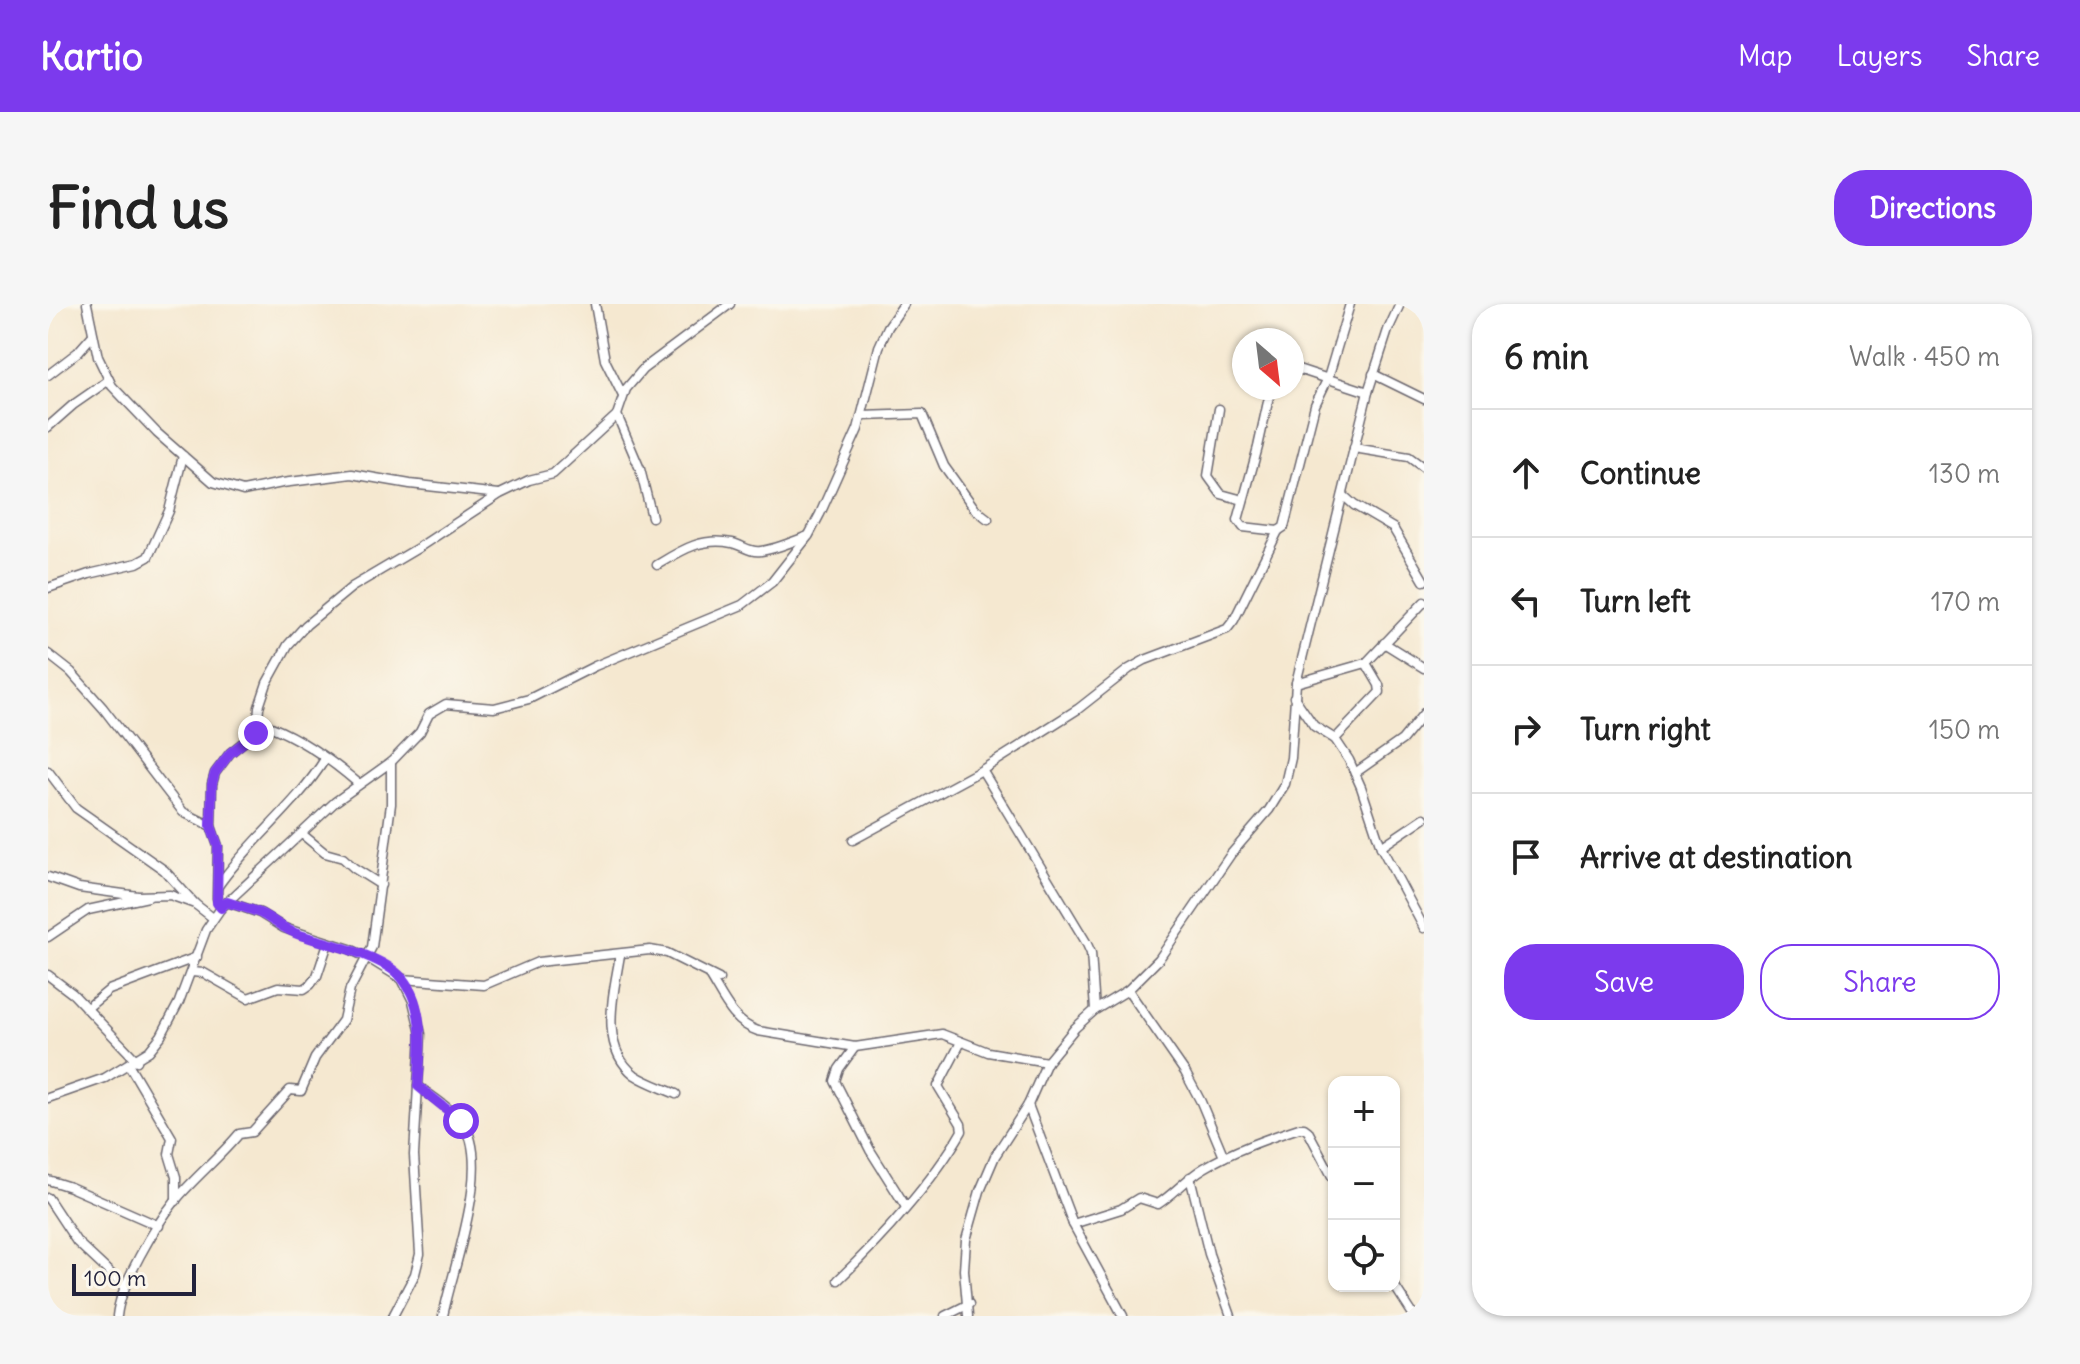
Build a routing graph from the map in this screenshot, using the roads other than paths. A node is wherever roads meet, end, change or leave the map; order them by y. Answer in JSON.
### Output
{"nodes":[{"id":1,"x":87,"y":304,"type":"edge"},
{"id":2,"x":595,"y":304,"type":"edge"},
{"id":3,"x":730,"y":304,"type":"edge"},
{"id":4,"x":904,"y":304,"type":"edge"},
{"id":5,"x":1350,"y":304,"type":"edge"},
{"id":6,"x":1400,"y":304,"type":"edge"},
{"id":7,"x":93,"y":335,"type":"junction"},
{"id":8,"x":1304,"y":371,"type":"edge"},
{"id":9,"x":1373,"y":374,"type":"junction"},
{"id":10,"x":48,"y":375,"type":"edge"},
{"id":11,"x":1328,"y":378,"type":"junction"},
{"id":12,"x":109,"y":380,"type":"junction"},
{"id":13,"x":1368,"y":392,"type":"junction"},
{"id":14,"x":623,"y":396,"type":"junction"},
{"id":15,"x":1424,"y":399,"type":"edge"},
{"id":16,"x":1268,"y":400,"type":"edge"},
{"id":17,"x":1219,"y":409,"type":"dead end"},
{"id":18,"x":617,"y":415,"type":"junction"},
{"id":19,"x":862,"y":416,"type":"junction"},
{"id":20,"x":48,"y":427,"type":"edge"},
{"id":21,"x":1354,"y":448,"type":"junction"},
{"id":22,"x":183,"y":456,"type":"junction"},
{"id":23,"x":1424,"y":468,"type":"edge"},
{"id":24,"x":500,"y":494,"type":"junction"},
{"id":25,"x":1343,"y":495,"type":"junction"},
{"id":26,"x":1243,"y":500,"type":"junction"},
{"id":27,"x":652,"y":517,"type":"dead end"},
{"id":28,"x":988,"y":519,"type":"dead end"},
{"id":29,"x":1278,"y":531,"type":"junction"},
{"id":30,"x":809,"y":535,"type":"junction"},
{"id":31,"x":657,"y":565,"type":"dead end"},
{"id":32,"x":1424,"y":581,"type":"edge"},
{"id":33,"x":48,"y":588,"type":"edge"},
{"id":34,"x":1424,"y":602,"type":"edge"},
{"id":35,"x":1384,"y":643,"type":"junction"},
{"id":36,"x":48,"y":654,"type":"edge"},
{"id":37,"x":1366,"y":663,"type":"junction"},
{"id":38,"x":1424,"y":668,"type":"edge"},
{"id":39,"x":1296,"y":683,"type":"junction"},
{"id":40,"x":1294,"y":697,"type":"junction"},
{"id":41,"x":1424,"y":713,"type":"edge"},
{"id":42,"x":258,"y":722,"type":"junction"},
{"id":43,"x":1335,"y":739,"type":"junction"},
{"id":44,"x":325,"y":759,"type":"junction"},
{"id":45,"x":391,"y":762,"type":"junction"},
{"id":46,"x":982,"y":770,"type":"junction"},
{"id":47,"x":48,"y":771,"type":"edge"},
{"id":48,"x":1355,"y":773,"type":"junction"},
{"id":49,"x":359,"y":784,"type":"junction"},
{"id":50,"x":1424,"y":818,"type":"edge"},
{"id":51,"x":211,"y":826,"type":"junction"},
{"id":52,"x":302,"y":834,"type":"junction"},
{"id":53,"x":853,"y":840,"type":"dead end"},
{"id":54,"x":1381,"y":847,"type":"junction"},
{"id":55,"x":48,"y":877,"type":"edge"},
{"id":56,"x":381,"y":885,"type":"junction"},
{"id":57,"x":217,"y":888,"type":"junction"},
{"id":58,"x":152,"y":895,"type":"junction"},
{"id":59,"x":195,"y":904,"type":"junction"},
{"id":60,"x":224,"y":905,"type":"junction"},
{"id":61,"x":213,"y":918,"type":"junction"},
{"id":62,"x":1423,"y":923,"type":"edge"},
{"id":63,"x":48,"y":937,"type":"edge"},
{"id":64,"x":328,"y":943,"type":"junction"},
{"id":65,"x":620,"y":955,"type":"junction"},
{"id":66,"x":197,"y":957,"type":"junction"},
{"id":67,"x":368,"y":958,"type":"junction"},
{"id":68,"x":191,"y":972,"type":"junction"},
{"id":69,"x":48,"y":975,"type":"edge"},
{"id":70,"x":402,"y":979,"type":"junction"},
{"id":71,"x":1128,"y":990,"type":"junction"},
{"id":72,"x":86,"y":1009,"type":"junction"},
{"id":73,"x":1095,"y":1010,"type":"junction"},
{"id":74,"x":961,"y":1042,"type":"junction"},
{"id":75,"x":855,"y":1047,"type":"junction"},
{"id":76,"x":1047,"y":1062,"type":"junction"},
{"id":77,"x":133,"y":1063,"type":"junction"},
{"id":78,"x":418,"y":1086,"type":"junction"},
{"id":79,"x":676,"y":1094,"type":"dead end"},
{"id":80,"x":48,"y":1098,"type":"edge"},
{"id":81,"x":1028,"y":1105,"type":"junction"},
{"id":82,"x":1224,"y":1157,"type":"junction"},
{"id":83,"x":1328,"y":1170,"type":"edge"},
{"id":84,"x":1190,"y":1177,"type":"junction"},
{"id":85,"x":48,"y":1180,"type":"edge"},
{"id":86,"x":48,"y":1198,"type":"edge"},
{"id":87,"x":176,"y":1201,"type":"junction"},
{"id":88,"x":906,"y":1207,"type":"junction"},
{"id":89,"x":1073,"y":1224,"type":"junction"},
{"id":90,"x":159,"y":1226,"type":"junction"},
{"id":91,"x":838,"y":1280,"type":"dead end"},
{"id":92,"x":124,"y":1286,"type":"junction"},
{"id":93,"x":1399,"y":1292,"type":"edge"},
{"id":94,"x":969,"y":1304,"type":"junction"},
{"id":95,"x":117,"y":1316,"type":"edge"},
{"id":96,"x":393,"y":1316,"type":"edge"},
{"id":97,"x":443,"y":1316,"type":"edge"},
{"id":98,"x":945,"y":1316,"type":"edge"},
{"id":99,"x":968,"y":1316,"type":"edge"},
{"id":100,"x":1123,"y":1316,"type":"edge"},
{"id":101,"x":1231,"y":1316,"type":"edge"},
{"id":102,"x":1414,"y":1316,"type":"edge"}],
"edges":[{"from":1,"to":7,"type":"street"},
{"from":2,"to":14,"type":"street"},
{"from":3,"to":14,"type":"street"},
{"from":4,"to":19,"type":"street"},
{"from":5,"to":11,"type":"street"},
{"from":6,"to":9,"type":"street"},
{"from":7,"to":10,"type":"street"},
{"from":7,"to":12,"type":"street"},
{"from":8,"to":11,"type":"street"},
{"from":9,"to":13,"type":"street"},
{"from":9,"to":15,"type":"street"},
{"from":11,"to":13,"type":"street"},
{"from":11,"to":29,"type":"street"},
{"from":12,"to":20,"type":"street"},
{"from":12,"to":22,"type":"street"},
{"from":13,"to":21,"type":"street"},
{"from":14,"to":18,"type":"street"},
{"from":16,"to":26,"type":"street"},
{"from":17,"to":26,"type":"street"},
{"from":18,"to":24,"type":"street"},
{"from":18,"to":27,"type":"street"},
{"from":19,"to":28,"type":"street"},
{"from":19,"to":30,"type":"street"},
{"from":21,"to":23,"type":"street"},
{"from":21,"to":25,"type":"street"},
{"from":22,"to":24,"type":"street"},
{"from":22,"to":33,"type":"street"},
{"from":24,"to":42,"type":"street"},
{"from":25,"to":32,"type":"street"},
{"from":25,"to":39,"type":"street"},
{"from":26,"to":29,"type":"street"},
{"from":29,"to":46,"type":"street"},
{"from":30,"to":31,"type":"street"},
{"from":30,"to":45,"type":"street"},
{"from":34,"to":35,"type":"street"},
{"from":35,"to":37,"type":"street"},
{"from":35,"to":38,"type":"street"},
{"from":36,"to":51,"type":"street"},
{"from":37,"to":39,"type":"street"},
{"from":37,"to":43,"type":"street"},
{"from":39,"to":40,"type":"street"},
{"from":40,"to":43,"type":"street"},
{"from":40,"to":71,"type":"street"},
{"from":41,"to":48,"type":"street"},
{"from":42,"to":44,"type":"street"},
{"from":42,"to":51,"type":"street"},
{"from":43,"to":48,"type":"street"},
{"from":44,"to":49,"type":"street"},
{"from":44,"to":57,"type":"street"},
{"from":45,"to":49,"type":"street"},
{"from":45,"to":56,"type":"street"},
{"from":46,"to":53,"type":"street"},
{"from":46,"to":73,"type":"street"},
{"from":47,"to":59,"type":"street"},
{"from":48,"to":54,"type":"street"},
{"from":49,"to":52,"type":"street"},
{"from":50,"to":54,"type":"street"},
{"from":51,"to":57,"type":"street"},
{"from":52,"to":56,"type":"street"},
{"from":52,"to":60,"type":"street"},
{"from":54,"to":62,"type":"street"},
{"from":55,"to":58,"type":"street"},
{"from":56,"to":67,"type":"street"},
{"from":57,"to":60,"type":"street"},
{"from":58,"to":59,"type":"street"},
{"from":58,"to":63,"type":"street"},
{"from":59,"to":61,"type":"street"},
{"from":60,"to":61,"type":"street"},
{"from":60,"to":64,"type":"street"},
{"from":61,"to":66,"type":"street"},
{"from":64,"to":67,"type":"street"},
{"from":64,"to":68,"type":"street"},
{"from":65,"to":70,"type":"street"},
{"from":65,"to":75,"type":"street"},
{"from":65,"to":79,"type":"street"},
{"from":66,"to":68,"type":"street"},
{"from":66,"to":72,"type":"street"},
{"from":67,"to":70,"type":"street"},
{"from":67,"to":87,"type":"street"},
{"from":68,"to":77,"type":"street"},
{"from":69,"to":72,"type":"street"},
{"from":70,"to":78,"type":"street"},
{"from":71,"to":73,"type":"street"},
{"from":71,"to":82,"type":"street"},
{"from":72,"to":77,"type":"street"},
{"from":73,"to":76,"type":"street"},
{"from":74,"to":75,"type":"street"},
{"from":74,"to":76,"type":"street"},
{"from":74,"to":88,"type":"street"},
{"from":75,"to":88,"type":"street"},
{"from":76,"to":81,"type":"street"},
{"from":77,"to":80,"type":"street"},
{"from":77,"to":87,"type":"street"},
{"from":78,"to":96,"type":"street"},
{"from":78,"to":97,"type":"street"},
{"from":81,"to":89,"type":"street"},
{"from":81,"to":94,"type":"street"},
{"from":82,"to":83,"type":"street"},
{"from":82,"to":84,"type":"street"},
{"from":84,"to":89,"type":"street"},
{"from":84,"to":101,"type":"street"},
{"from":85,"to":90,"type":"street"},
{"from":86,"to":92,"type":"street"},
{"from":87,"to":90,"type":"street"},
{"from":88,"to":91,"type":"street"},
{"from":89,"to":100,"type":"street"},
{"from":90,"to":92,"type":"street"},
{"from":92,"to":95,"type":"street"},
{"from":93,"to":102,"type":"street"},
{"from":94,"to":98,"type":"street"},
{"from":94,"to":99,"type":"street"}]}
